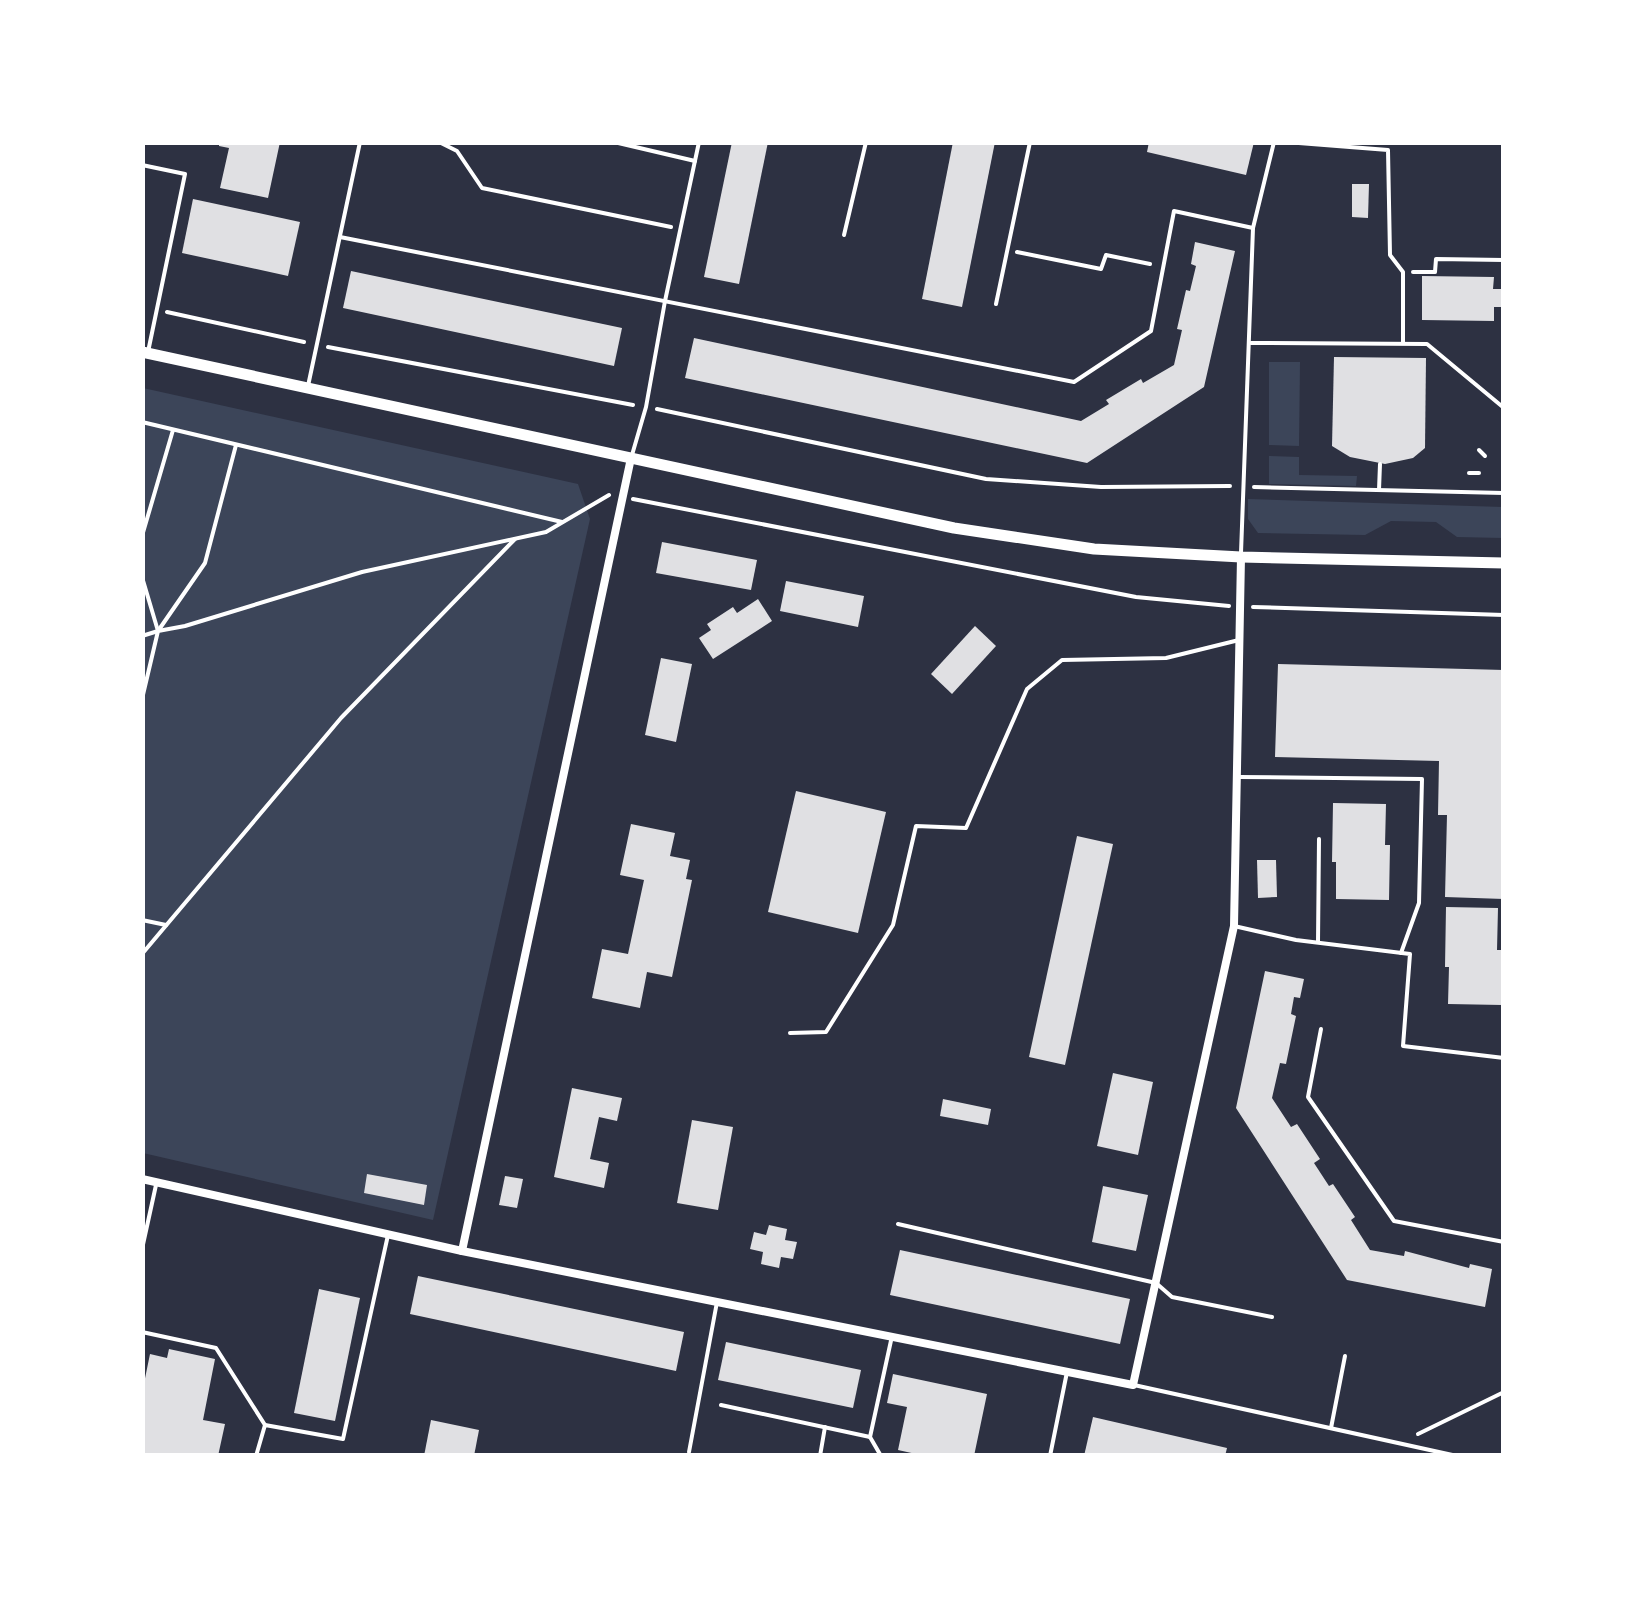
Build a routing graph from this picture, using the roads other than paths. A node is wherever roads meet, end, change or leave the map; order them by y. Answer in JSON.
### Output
{"nodes":[{"id":1,"x":360,"y":142,"type":"edge"},
{"id":2,"x":614,"y":142,"type":"edge"},
{"id":3,"x":699,"y":142,"type":"edge"},
{"id":4,"x":866,"y":142,"type":"edge"},
{"id":5,"x":1030,"y":142,"type":"edge"},
{"id":6,"x":1274,"y":142,"type":"edge"},
{"id":7,"x":1286,"y":142,"type":"edge"},
{"id":8,"x":695,"y":161,"type":"junction"},
{"id":9,"x":142,"y":165,"type":"edge"},
{"id":10,"x":1254,"y":228,"type":"junction"},
{"id":11,"x":844,"y":235,"type":"dead end"},
{"id":12,"x":340,"y":237,"type":"junction"},
{"id":13,"x":665,"y":301,"type":"junction"},
{"id":14,"x":996,"y":304,"type":"dead end"},
{"id":15,"x":1250,"y":343,"type":"junction"},
{"id":16,"x":1403,"y":344,"type":"junction"},
{"id":17,"x":145,"y":352,"type":"edge"},
{"id":18,"x":308,"y":386,"type":"junction"},
{"id":19,"x":1504,"y":408,"type":"edge"},
{"id":20,"x":631,"y":458,"type":"junction"},
{"id":21,"x":1241,"y":557,"type":"junction"},
{"id":22,"x":1504,"y":563,"type":"edge"},
{"id":23,"x":1239,"y":640,"type":"junction"},
{"id":24,"x":1237,"y":777,"type":"junction"},
{"id":25,"x":1318,"y":839,"type":"dead end"},
{"id":26,"x":1234,"y":926,"type":"junction"},
{"id":27,"x":1318,"y":942,"type":"junction"},
{"id":28,"x":1402,"y":953,"type":"junction"},
{"id":29,"x":1320,"y":1029,"type":"dead end"},
{"id":30,"x":790,"y":1033,"type":"dead end"},
{"id":31,"x":1504,"y":1058,"type":"edge"},
{"id":32,"x":142,"y":1179,"type":"edge"},
{"id":33,"x":156,"y":1182,"type":"junction"},
{"id":34,"x":898,"y":1224,"type":"dead end"},
{"id":35,"x":388,"y":1235,"type":"junction"},
{"id":36,"x":1504,"y":1242,"type":"edge"},
{"id":37,"x":142,"y":1249,"type":"edge"},
{"id":38,"x":462,"y":1251,"type":"junction"},
{"id":39,"x":1156,"y":1283,"type":"junction"},
{"id":40,"x":717,"y":1302,"type":"junction"},
{"id":41,"x":1272,"y":1317,"type":"dead end"},
{"id":42,"x":142,"y":1332,"type":"edge"},
{"id":43,"x":892,"y":1336,"type":"junction"},
{"id":44,"x":1345,"y":1356,"type":"dead end"},
{"id":45,"x":1067,"y":1372,"type":"junction"},
{"id":46,"x":1134,"y":1385,"type":"junction"},
{"id":47,"x":721,"y":1405,"type":"dead end"},
{"id":48,"x":265,"y":1425,"type":"junction"},
{"id":49,"x":825,"y":1427,"type":"junction"},
{"id":50,"x":1331,"y":1428,"type":"junction"},
{"id":51,"x":870,"y":1436,"type":"junction"},
{"id":52,"x":688,"y":1452,"type":"dead end"},
{"id":53,"x":256,"y":1456,"type":"edge"},
{"id":54,"x":820,"y":1456,"type":"edge"},
{"id":55,"x":881,"y":1456,"type":"edge"},
{"id":56,"x":1050,"y":1456,"type":"edge"},
{"id":57,"x":1457,"y":1456,"type":"edge"}],
"edges":[{"from":1,"to":12,"type":"lane"},
{"from":2,"to":8,"type":"lane"},
{"from":3,"to":8,"type":"lane"},
{"from":4,"to":11,"type":"lane"},
{"from":5,"to":14,"type":"lane"},
{"from":6,"to":10,"type":"lane"},
{"from":7,"to":16,"type":"lane"},
{"from":8,"to":13,"type":"lane"},
{"from":9,"to":17,"type":"lane"},
{"from":10,"to":13,"type":"lane"},
{"from":10,"to":15,"type":"lane"},
{"from":12,"to":13,"type":"lane"},
{"from":12,"to":18,"type":"lane"},
{"from":13,"to":20,"type":"lane"},
{"from":15,"to":16,"type":"lane"},
{"from":15,"to":21,"type":"lane"},
{"from":16,"to":19,"type":"lane"},
{"from":17,"to":18,"type":"main road"},
{"from":18,"to":20,"type":"main road"},
{"from":20,"to":21,"type":"main road"},
{"from":20,"to":38,"type":"street"},
{"from":21,"to":22,"type":"main road"},
{"from":21,"to":23,"type":"street"},
{"from":23,"to":24,"type":"street"},
{"from":23,"to":30,"type":"lane"},
{"from":24,"to":26,"type":"street"},
{"from":24,"to":28,"type":"lane"},
{"from":25,"to":27,"type":"lane"},
{"from":26,"to":27,"type":"lane"},
{"from":26,"to":39,"type":"street"},
{"from":27,"to":28,"type":"lane"},
{"from":28,"to":31,"type":"lane"},
{"from":29,"to":36,"type":"lane"},
{"from":32,"to":33,"type":"street"},
{"from":33,"to":35,"type":"street"},
{"from":33,"to":37,"type":"lane"},
{"from":34,"to":39,"type":"lane"},
{"from":35,"to":38,"type":"street"},
{"from":35,"to":48,"type":"lane"},
{"from":38,"to":40,"type":"street"},
{"from":39,"to":41,"type":"lane"},
{"from":39,"to":46,"type":"street"},
{"from":40,"to":43,"type":"street"},
{"from":40,"to":52,"type":"lane"},
{"from":42,"to":48,"type":"lane"},
{"from":43,"to":45,"type":"street"},
{"from":43,"to":51,"type":"lane"},
{"from":44,"to":50,"type":"lane"},
{"from":45,"to":46,"type":"street"},
{"from":45,"to":56,"type":"lane"},
{"from":46,"to":50,"type":"lane"},
{"from":47,"to":49,"type":"lane"},
{"from":48,"to":53,"type":"lane"},
{"from":49,"to":51,"type":"lane"},
{"from":49,"to":54,"type":"lane"},
{"from":50,"to":57,"type":"lane"},
{"from":51,"to":55,"type":"lane"}]}
